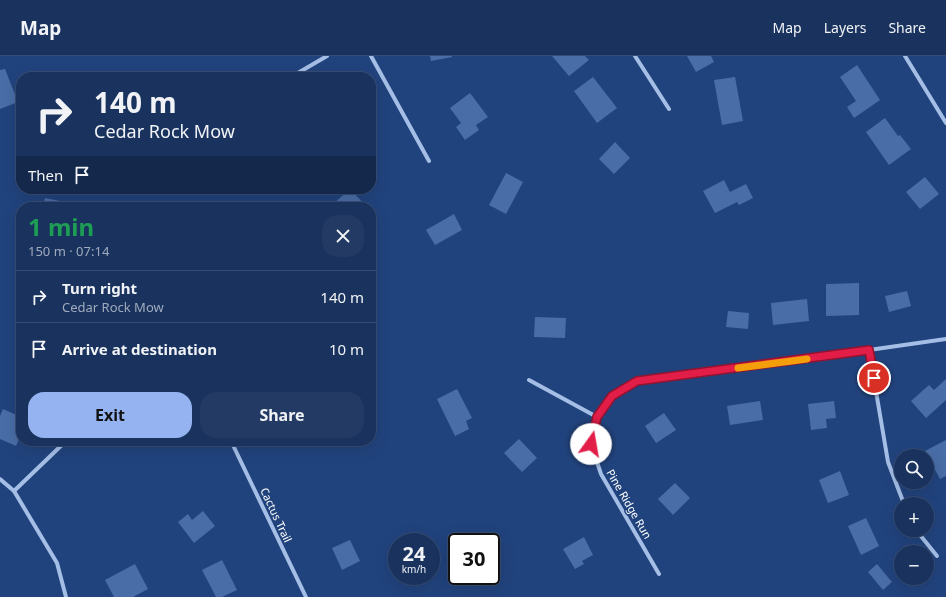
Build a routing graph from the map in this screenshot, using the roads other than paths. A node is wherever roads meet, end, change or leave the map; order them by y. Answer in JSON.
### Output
{"nodes":[{"id":1,"x":327,"y":56,"type":"edge"},
{"id":2,"x":371,"y":56,"type":"edge"},
{"id":3,"x":635,"y":56,"type":"edge"},
{"id":4,"x":905,"y":56,"type":"edge"},
{"id":5,"x":299,"y":72,"type":"edge"},
{"id":6,"x":668,"y":109,"type":"dead end"},
{"id":7,"x":946,"y":122,"type":"edge"},
{"id":8,"x":429,"y":161,"type":"dead end"},
{"id":9,"x":946,"y":339,"type":"edge"},
{"id":10,"x":869,"y":350,"type":"junction"},
{"id":11,"x":529,"y":380,"type":"dead end"},
{"id":12,"x":597,"y":417,"type":"junction"},
{"id":13,"x":61,"y":446,"type":"edge"},
{"id":14,"x":233,"y":446,"type":"edge"},
{"id":15,"x":0,"y":479,"type":"edge"},
{"id":16,"x":14,"y":491,"type":"junction"},
{"id":17,"x":901,"y":497,"type":"edge"},
{"id":18,"x":922,"y":537,"type":"edge"},
{"id":19,"x":937,"y":556,"type":"dead end"},
{"id":20,"x":659,"y":574,"type":"dead end"},
{"id":21,"x":66,"y":597,"type":"edge"},
{"id":22,"x":306,"y":597,"type":"edge"}],
"edges":[{"from":1,"to":5,"type":"street"},
{"from":2,"to":8,"type":"street"},
{"from":3,"to":6,"type":"street"},
{"from":4,"to":7,"type":"street"},
{"from":9,"to":10,"type":"street","name":"Pine Ridge Run"},
{"from":10,"to":12,"type":"street","name":"Pine Ridge Run"},
{"from":10,"to":17,"type":"street"},
{"from":11,"to":12,"type":"street"},
{"from":12,"to":20,"type":"street","name":"Pine Ridge Run"},
{"from":13,"to":16,"type":"street"},
{"from":14,"to":22,"type":"street","name":"Cactus Trail"},
{"from":15,"to":16,"type":"street"},
{"from":16,"to":21,"type":"street"},
{"from":18,"to":19,"type":"street"}]}
